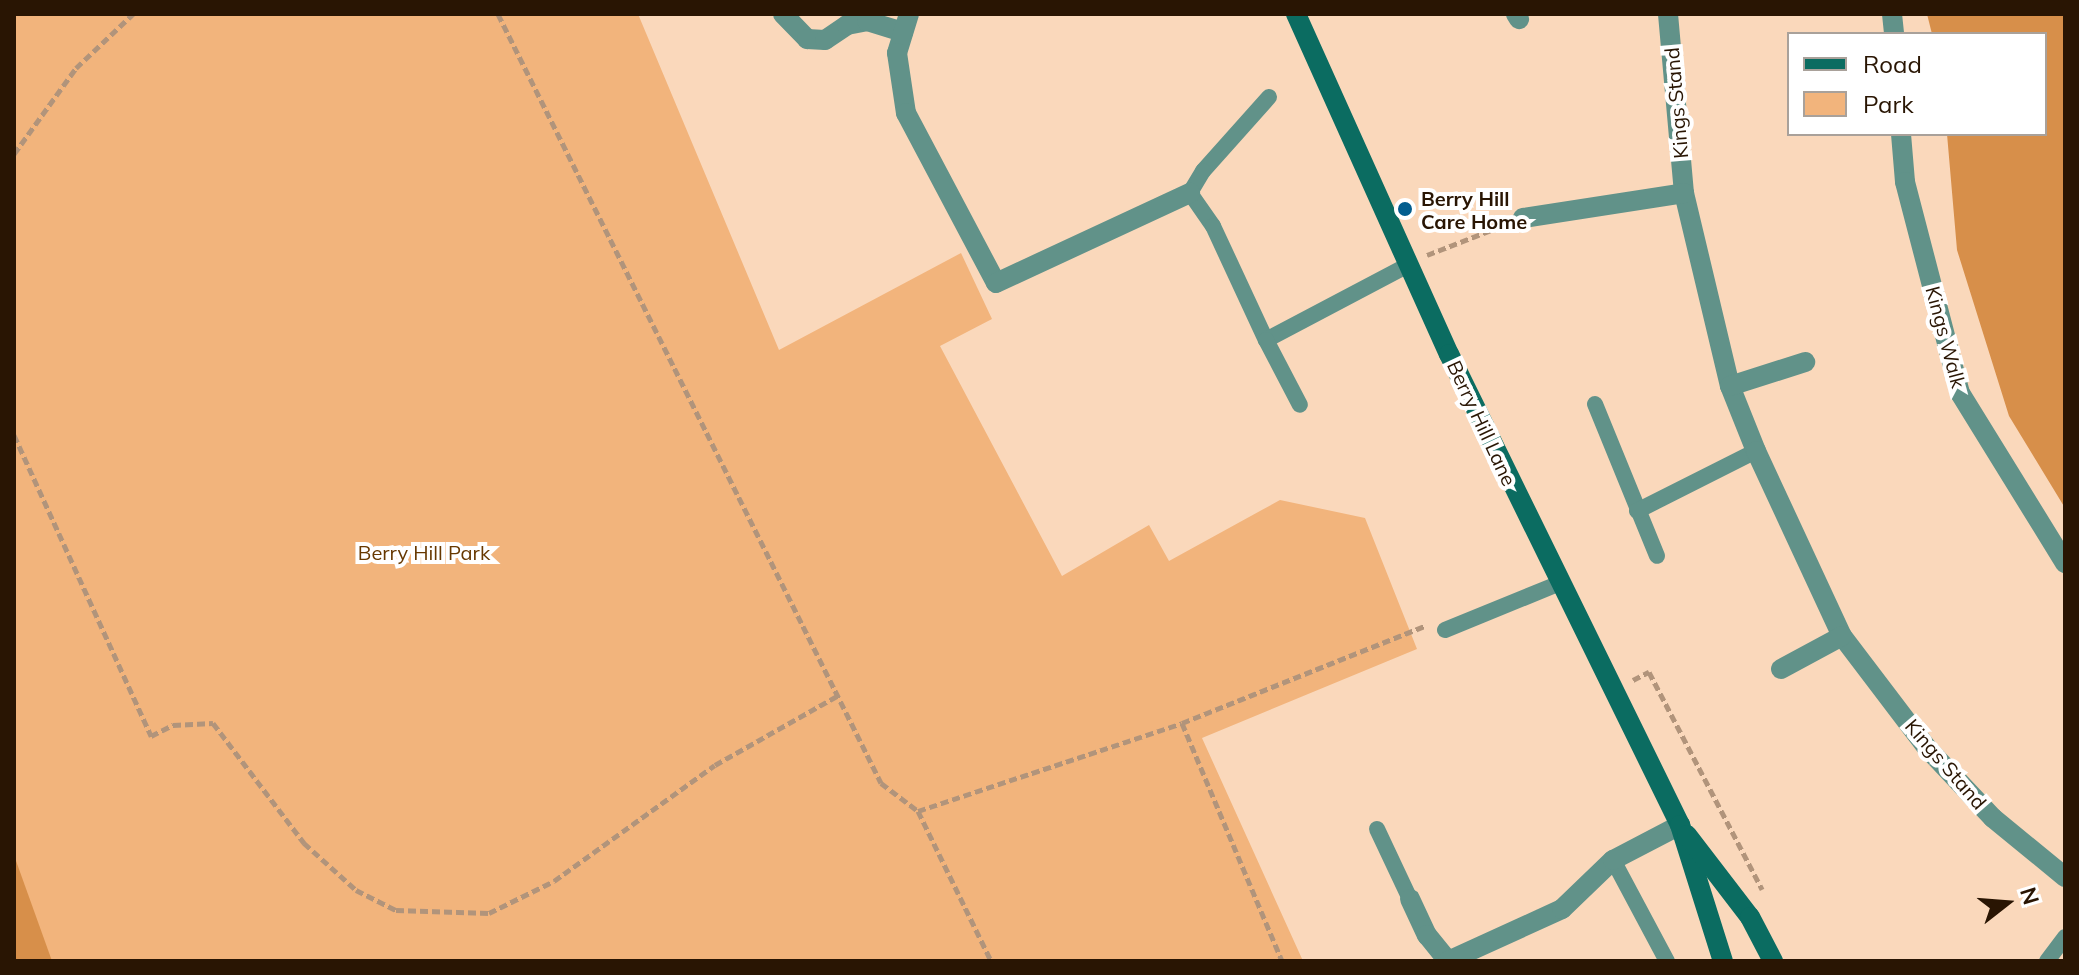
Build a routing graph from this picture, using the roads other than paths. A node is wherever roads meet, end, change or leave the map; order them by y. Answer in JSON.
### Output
{"nodes":[{"id":1,"x":783,"y":14,"type":"edge"},
{"id":2,"x":1296,"y":14,"type":"edge"},
{"id":3,"x":1668,"y":14,"type":"edge"},
{"id":4,"x":906,"y":23,"type":"edge"},
{"id":5,"x":1269,"y":97,"type":"dead end"},
{"id":6,"x":1901,"y":136,"type":"edge"},
{"id":7,"x":1190,"y":193,"type":"junction"},
{"id":8,"x":1684,"y":193,"type":"junction"},
{"id":9,"x":1523,"y":218,"type":"road end"},
{"id":10,"x":1408,"y":265,"type":"junction"},
{"id":11,"x":1266,"y":340,"type":"junction"},
{"id":12,"x":1805,"y":362,"type":"dead end"},
{"id":13,"x":1730,"y":386,"type":"junction"},
{"id":14,"x":1595,"y":404,"type":"dead end"},
{"id":15,"x":1300,"y":405,"type":"dead end"},
{"id":16,"x":1756,"y":451,"type":"junction"},
{"id":17,"x":1637,"y":511,"type":"junction"},
{"id":18,"x":1657,"y":556,"type":"dead end"},
{"id":19,"x":2065,"y":563,"type":"edge"},
{"id":20,"x":1558,"y":584,"type":"junction"},
{"id":21,"x":1445,"y":630,"type":"dead end"},
{"id":22,"x":1842,"y":636,"type":"junction"},
{"id":23,"x":1781,"y":669,"type":"dead end"},
{"id":24,"x":1680,"y":825,"type":"junction"},
{"id":25,"x":1377,"y":829,"type":"dead end"},
{"id":26,"x":1613,"y":860,"type":"junction"},
{"id":27,"x":2065,"y":877,"type":"edge"},
{"id":28,"x":1410,"y":899,"type":"joint"},
{"id":29,"x":2065,"y":937,"type":"edge"},
{"id":30,"x":1448,"y":961,"type":"edge"},
{"id":31,"x":1667,"y":961,"type":"edge"},
{"id":32,"x":1723,"y":961,"type":"edge"},
{"id":33,"x":1773,"y":961,"type":"edge"},
{"id":34,"x":2047,"y":961,"type":"edge"}],
"edges":[{"from":1,"to":4,"type":"street"},
{"from":2,"to":10,"type":"street","name":"Berry Hill Lane"},
{"from":3,"to":8,"type":"street","name":"Kings Stand"},
{"from":4,"to":7,"type":"street"},
{"from":5,"to":7,"type":"lane"},
{"from":6,"to":19,"type":"street","name":"Kings Walk"},
{"from":7,"to":11,"type":"lane"},
{"from":8,"to":9,"type":"street"},
{"from":8,"to":13,"type":"street","name":"Kings Stand"},
{"from":10,"to":11,"type":"lane"},
{"from":10,"to":20,"type":"street","name":"Berry Hill Lane"},
{"from":11,"to":15,"type":"lane"},
{"from":12,"to":13,"type":"street"},
{"from":13,"to":16,"type":"street","name":"Kings Stand"},
{"from":14,"to":17,"type":"lane"},
{"from":16,"to":17,"type":"lane"},
{"from":16,"to":22,"type":"street","name":"Kings Stand"},
{"from":17,"to":18,"type":"lane"},
{"from":20,"to":21,"type":"lane"},
{"from":20,"to":24,"type":"street","name":"Berry Hill Lane"},
{"from":22,"to":23,"type":"street"},
{"from":22,"to":27,"type":"street","name":"Kings Stand"},
{"from":24,"to":26,"type":"street"},
{"from":24,"to":32,"type":"street","name":"Berry Hill Lane"},
{"from":24,"to":33,"type":"street","name":"Berry Hill Lane"},
{"from":25,"to":28,"type":"lane"},
{"from":26,"to":30,"type":"street"},
{"from":26,"to":31,"type":"lane"},
{"from":28,"to":30,"type":"street"},
{"from":29,"to":34,"type":"lane"}]}
